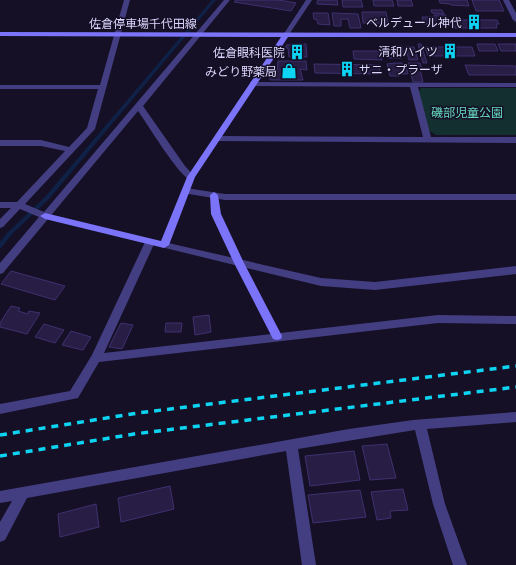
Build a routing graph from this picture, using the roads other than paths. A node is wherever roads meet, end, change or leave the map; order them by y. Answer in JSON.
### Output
{"nodes":[{"id":1,"x":127,"y":0,"type":"edge"},
{"id":2,"x":227,"y":0,"type":"edge"},
{"id":3,"x":309,"y":0,"type":"edge"},
{"id":4,"x":506,"y":0,"type":"edge"},
{"id":5,"x":516,"y":20,"type":"edge"},
{"id":6,"x":0,"y":34,"type":"edge"},
{"id":7,"x":116,"y":35,"type":"junction"},
{"id":8,"x":286,"y":35,"type":"junction"},
{"id":9,"x":516,"y":35,"type":"edge"},
{"id":10,"x":197,"y":36,"type":"junction"},
{"id":11,"x":253,"y":84,"type":"junction"},
{"id":12,"x":413,"y":84,"type":"junction"},
{"id":13,"x":516,"y":85,"type":"edge"},
{"id":14,"x":0,"y":87,"type":"edge"},
{"id":15,"x":102,"y":88,"type":"junction"},
{"id":16,"x":139,"y":106,"type":"junction"},
{"id":17,"x":217,"y":139,"type":"junction"},
{"id":18,"x":428,"y":140,"type":"junction"},
{"id":19,"x":516,"y":140,"type":"edge"},
{"id":20,"x":0,"y":143,"type":"edge"},
{"id":21,"x":71,"y":150,"type":"junction"},
{"id":22,"x":191,"y":177,"type":"junction"},
{"id":23,"x":186,"y":191,"type":"junction"},
{"id":24,"x":214,"y":195,"type":"junction"},
{"id":25,"x":516,"y":197,"type":"edge"},
{"id":26,"x":0,"y":205,"type":"edge"},
{"id":27,"x":18,"y":205,"type":"junction"},
{"id":28,"x":45,"y":216,"type":"junction"},
{"id":29,"x":0,"y":225,"type":"edge"},
{"id":30,"x":150,"y":242,"type":"junction"},
{"id":31,"x":164,"y":245,"type":"junction"},
{"id":32,"x":239,"y":263,"type":"junction"},
{"id":33,"x":0,"y":270,"type":"edge"},
{"id":34,"x":516,"y":270,"type":"edge"},
{"id":35,"x":516,"y":320,"type":"edge"},
{"id":36,"x":277,"y":336,"type":"junction"},
{"id":37,"x":96,"y":358,"type":"junction"},
{"id":38,"x":0,"y":409,"type":"edge"},
{"id":39,"x":516,"y":417,"type":"edge"},
{"id":40,"x":420,"y":425,"type":"junction"},
{"id":41,"x":291,"y":444,"type":"junction"},
{"id":42,"x":22,"y":494,"type":"junction"},
{"id":43,"x":0,"y":498,"type":"edge"},
{"id":44,"x":0,"y":535,"type":"edge"},
{"id":45,"x":309,"y":565,"type":"edge"},
{"id":46,"x":460,"y":565,"type":"edge"}],
"edges":[{"from":1,"to":7,"type":"street"},
{"from":2,"to":10,"type":"street"},
{"from":3,"to":8,"type":"street"},
{"from":4,"to":5,"type":"street"},
{"from":6,"to":7,"type":"main road","name":"佐倉停車場千代田線"},
{"from":7,"to":10,"type":"main road","name":"佐倉停車場千代田線"},
{"from":7,"to":15,"type":"street"},
{"from":8,"to":9,"type":"main road","name":"佐倉停車場千代田線"},
{"from":8,"to":10,"type":"main road","name":"佐倉停車場千代田線"},
{"from":8,"to":11,"type":"main road"},
{"from":10,"to":16,"type":"street"},
{"from":11,"to":12,"type":"street"},
{"from":11,"to":17,"type":"main road"},
{"from":12,"to":13,"type":"street"},
{"from":12,"to":18,"type":"street"},
{"from":14,"to":15,"type":"street"},
{"from":15,"to":21,"type":"street"},
{"from":16,"to":22,"type":"street"},
{"from":16,"to":28,"type":"street"},
{"from":17,"to":18,"type":"street"},
{"from":17,"to":22,"type":"main road"},
{"from":18,"to":19,"type":"street"},
{"from":20,"to":21,"type":"street"},
{"from":21,"to":27,"type":"street"},
{"from":22,"to":23,"type":"main road"},
{"from":23,"to":24,"type":"street"},
{"from":23,"to":31,"type":"main road"},
{"from":24,"to":25,"type":"street"},
{"from":24,"to":32,"type":"main road"},
{"from":26,"to":27,"type":"street"},
{"from":27,"to":28,"type":"street"},
{"from":27,"to":29,"type":"street"},
{"from":28,"to":30,"type":"main road"},
{"from":28,"to":33,"type":"street"},
{"from":30,"to":31,"type":"main road"},
{"from":30,"to":37,"type":"street"},
{"from":31,"to":32,"type":"street"},
{"from":32,"to":34,"type":"street"},
{"from":32,"to":36,"type":"main road"},
{"from":35,"to":36,"type":"street"},
{"from":36,"to":37,"type":"street"},
{"from":37,"to":38,"type":"street"},
{"from":39,"to":40,"type":"street"},
{"from":40,"to":41,"type":"street"},
{"from":40,"to":46,"type":"street"},
{"from":41,"to":42,"type":"street"},
{"from":41,"to":45,"type":"street"},
{"from":42,"to":43,"type":"street"},
{"from":42,"to":44,"type":"street"}]}
